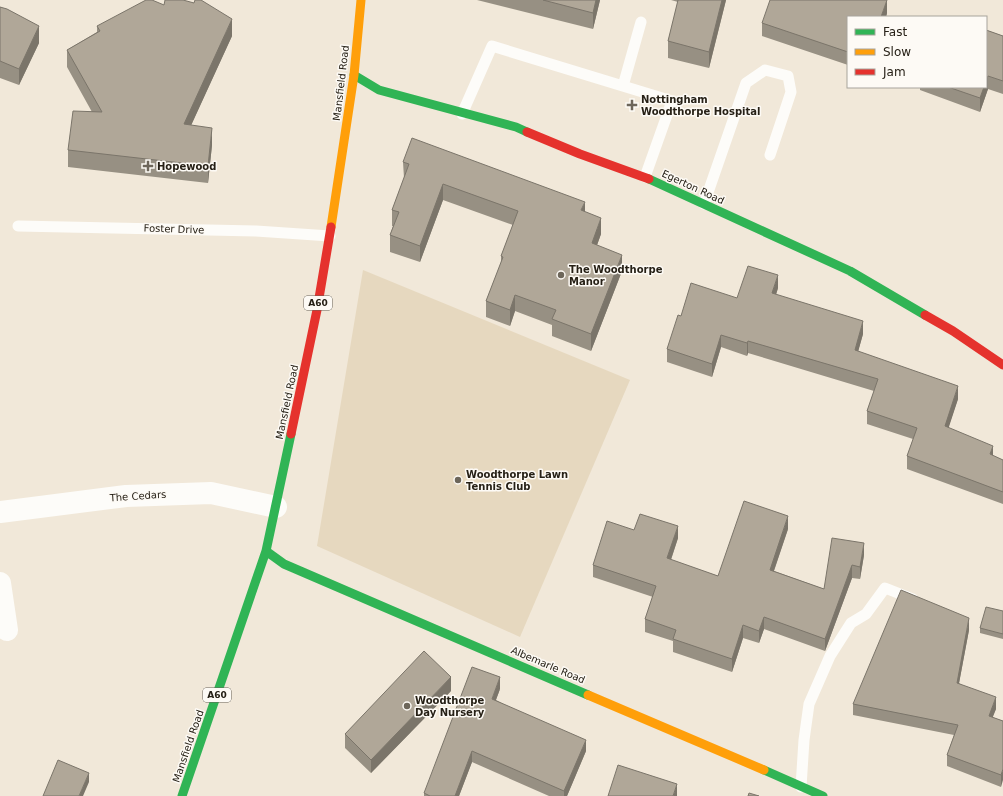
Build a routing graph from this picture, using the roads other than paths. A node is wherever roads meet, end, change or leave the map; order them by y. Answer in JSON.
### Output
{"nodes":[{"id":1,"x":361,"y":0,"type":"edge"},
{"id":2,"x":641,"y":22,"type":"dead end"},
{"id":3,"x":354,"y":76,"type":"junction"},
{"id":4,"x":623,"y":86,"type":"junction"},
{"id":5,"x":462,"y":114,"type":"junction"},
{"id":6,"x":770,"y":155,"type":"dead end"},
{"id":7,"x":645,"y":177,"type":"junction"},
{"id":8,"x":704,"y":204,"type":"junction"},
{"id":9,"x":18,"y":226,"type":"dead end"},
{"id":10,"x":330,"y":236,"type":"junction"},
{"id":11,"x":1003,"y":365,"type":"edge"},
{"id":12,"x":276,"y":507,"type":"junction"},
{"id":13,"x":0,"y":512,"type":"edge"},
{"id":14,"x":266,"y":551,"type":"junction"},
{"id":15,"x":0,"y":583,"type":"edge"},
{"id":16,"x":925,"y":604,"type":"edge"},
{"id":17,"x":7,"y":630,"type":"dead end"},
{"id":18,"x":801,"y":787,"type":"junction"},
{"id":19,"x":182,"y":796,"type":"edge"},
{"id":20,"x":823,"y":796,"type":"edge"}],
"edges":[{"from":1,"to":3,"type":"main road","name":"Mansfield Road","number":"A60"},
{"from":2,"to":4,"type":"lane"},
{"from":3,"to":5,"type":"main road","name":"Egerton Road"},
{"from":3,"to":10,"type":"main road","name":"Mansfield Road","number":"A60"},
{"from":4,"to":5,"type":"lane"},
{"from":4,"to":7,"type":"lane"},
{"from":5,"to":7,"type":"main road","name":"Egerton Road"},
{"from":6,"to":8,"type":"lane"},
{"from":7,"to":8,"type":"main road","name":"Egerton Road"},
{"from":8,"to":11,"type":"main road","name":"Egerton Road"},
{"from":9,"to":10,"type":"lane","name":"Foster Drive"},
{"from":10,"to":12,"type":"main road","name":"Mansfield Road","number":"A60"},
{"from":12,"to":13,"type":"street","name":"The Cedars"},
{"from":12,"to":14,"type":"main road","name":"Mansfield Road","number":"A60"},
{"from":14,"to":18,"type":"main road","name":"Albemarle Road"},
{"from":14,"to":19,"type":"main road","name":"Mansfield Road","number":"A60"},
{"from":15,"to":17,"type":"street"},
{"from":16,"to":18,"type":"lane"},
{"from":18,"to":20,"type":"main road","name":"Albemarle Road"}]}
